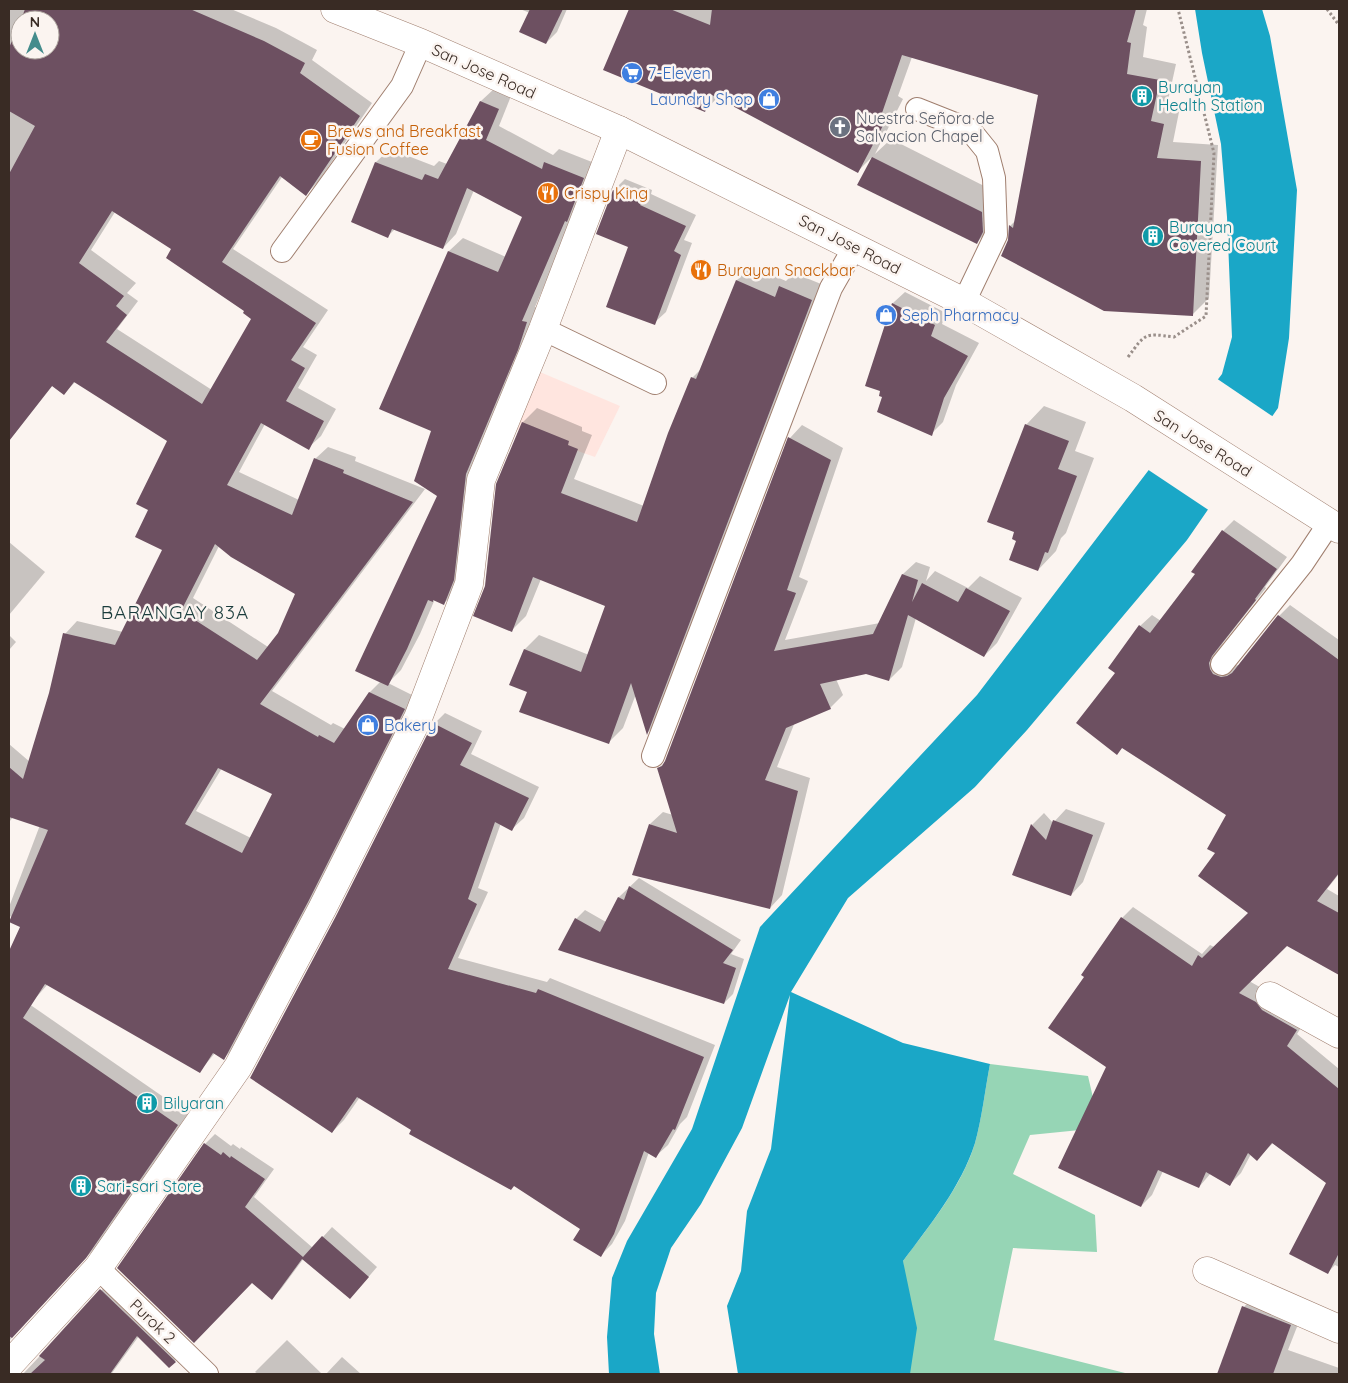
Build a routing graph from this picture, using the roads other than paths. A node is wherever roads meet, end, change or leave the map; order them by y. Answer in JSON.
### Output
{"nodes":[{"id":1,"x":335,"y":9,"type":"edge"},
{"id":2,"x":422,"y":43,"type":"junction"},
{"id":3,"x":917,"y":109,"type":"dead end"},
{"id":4,"x":619,"y":130,"type":"junction"},
{"id":5,"x":855,"y":246,"type":"junction"},
{"id":6,"x":282,"y":251,"type":"dead end"},
{"id":7,"x":964,"y":302,"type":"junction"},
{"id":8,"x":543,"y":329,"type":"junction"},
{"id":9,"x":654,"y":383,"type":"dead end"},
{"id":10,"x":1334,"y":526,"type":"edge"},
{"id":11,"x":1222,"y":664,"type":"dead end"},
{"id":12,"x":653,"y":756,"type":"dead end"},
{"id":13,"x":1270,"y":996,"type":"dead end"},
{"id":14,"x":1339,"y":1034,"type":"edge"},
{"id":15,"x":98,"y":1268,"type":"junction"},
{"id":16,"x":1207,"y":1271,"type":"dead end"},
{"id":17,"x":1339,"y":1329,"type":"edge"},
{"id":18,"x":9,"y":1365,"type":"edge"},
{"id":19,"x":207,"y":1374,"type":"edge"}],
"edges":[{"from":1,"to":2,"type":"street","name":"San Jose Road"},
{"from":2,"to":4,"type":"street","name":"San Jose Road"},
{"from":2,"to":6,"type":"lane"},
{"from":3,"to":7,"type":"lane"},
{"from":4,"to":5,"type":"street","name":"San Jose Road"},
{"from":4,"to":8,"type":"street"},
{"from":5,"to":7,"type":"street","name":"San Jose Road"},
{"from":5,"to":12,"type":"lane"},
{"from":7,"to":10,"type":"street","name":"San Jose Road"},
{"from":8,"to":9,"type":"lane"},
{"from":8,"to":15,"type":"street"},
{"from":10,"to":11,"type":"lane"},
{"from":13,"to":14,"type":"street"},
{"from":15,"to":18,"type":"street"},
{"from":15,"to":19,"type":"lane","name":"Purok 2"},
{"from":16,"to":17,"type":"street"}]}
